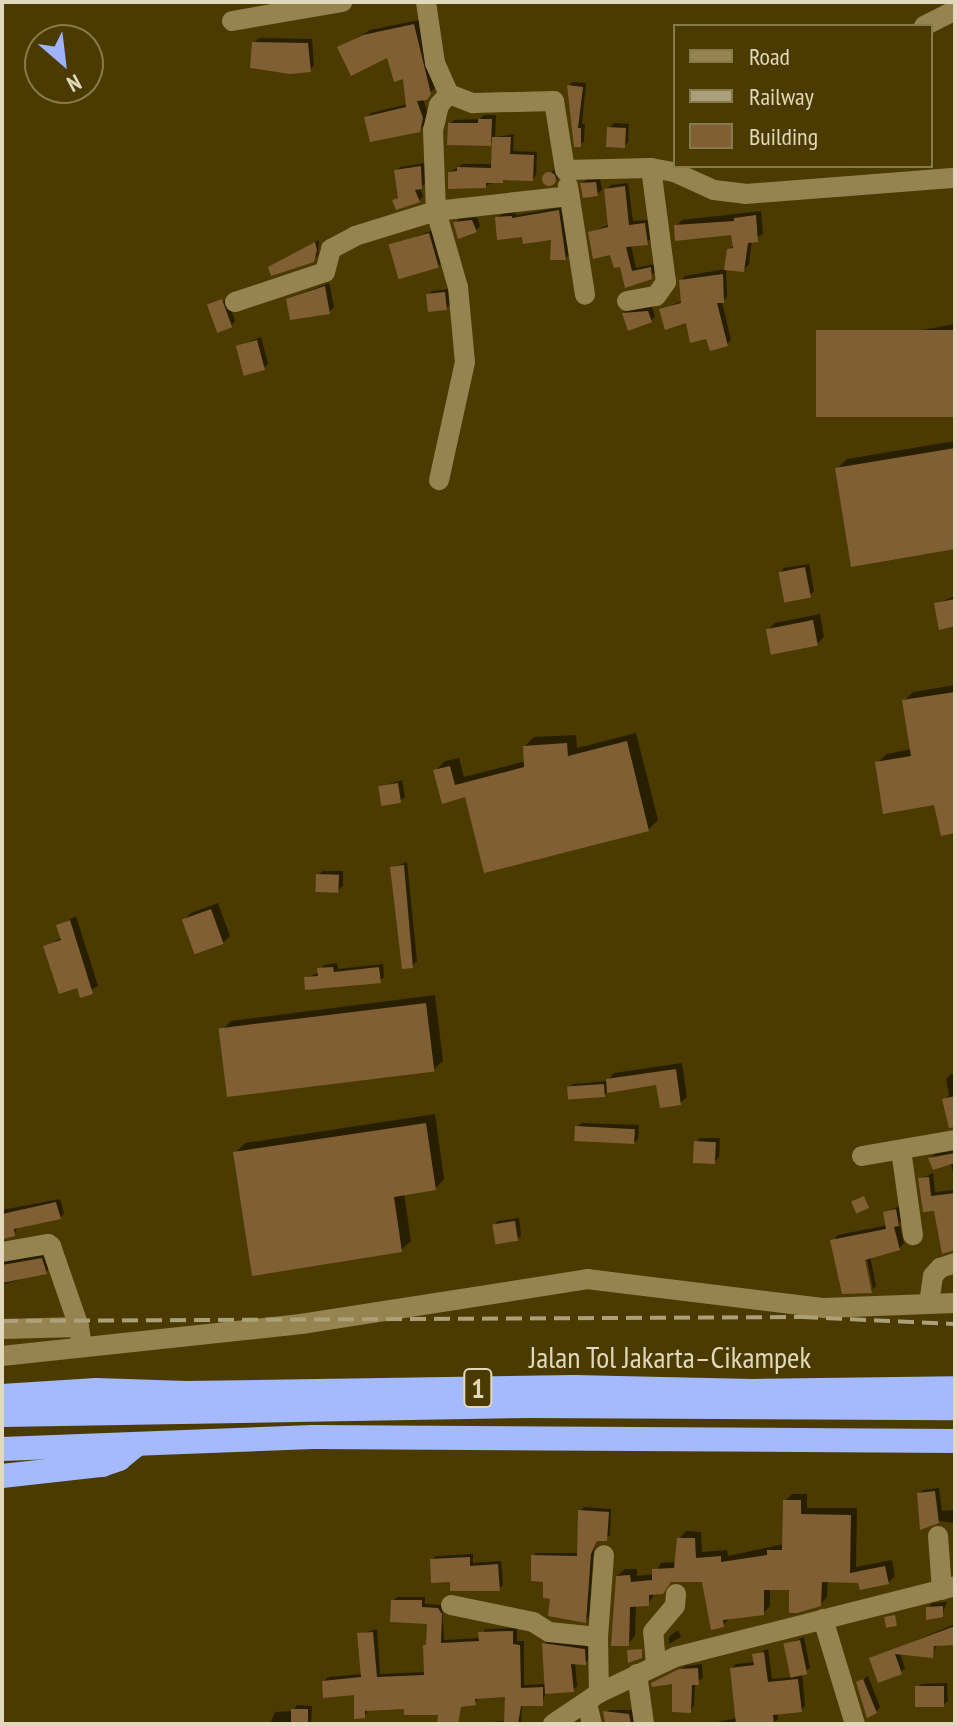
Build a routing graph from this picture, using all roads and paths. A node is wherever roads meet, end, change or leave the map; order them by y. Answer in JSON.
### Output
{"nodes":[{"id":1,"x":342,"y":2,"type":"edge"},
{"id":2,"x":426,"y":2,"type":"edge"},
{"id":3,"x":955,"y":10,"type":"edge"},
{"id":4,"x":232,"y":21,"type":"dead end"},
{"id":5,"x":928,"y":24,"type":"edge"},
{"id":6,"x":449,"y":94,"type":"junction"},
{"id":7,"x":651,"y":168,"type":"junction"},
{"id":8,"x":565,"y":170,"type":"junction"},
{"id":9,"x":955,"y":178,"type":"edge"},
{"id":10,"x":569,"y":196,"type":"junction"},
{"id":11,"x":436,"y":211,"type":"junction"},
{"id":12,"x":585,"y":295,"type":"dead end"},
{"id":13,"x":627,"y":301,"type":"dead end"},
{"id":14,"x":235,"y":302,"type":"dead end"},
{"id":15,"x":439,"y":480,"type":"dead end"},
{"id":16,"x":955,"y":1140,"type":"edge"},
{"id":17,"x":901,"y":1150,"type":"junction"},
{"id":18,"x":862,"y":1156,"type":"dead end"},
{"id":19,"x":913,"y":1235,"type":"dead end"},
{"id":20,"x":2,"y":1252,"type":"edge"},
{"id":21,"x":955,"y":1263,"type":"edge"},
{"id":22,"x":955,"y":1303,"type":"edge"},
{"id":23,"x":929,"y":1304,"type":"junction"},
{"id":24,"x":2,"y":1329,"type":"edge"},
{"id":25,"x":80,"y":1337,"type":"junction"},
{"id":26,"x":2,"y":1356,"type":"edge"},
{"id":27,"x":2,"y":1386,"type":"edge"},
{"id":28,"x":955,"y":1388,"type":"edge"},
{"id":29,"x":96,"y":1390,"type":"junction"},
{"id":30,"x":2,"y":1396,"type":"edge"},
{"id":31,"x":955,"y":1408,"type":"edge"},
{"id":32,"x":2,"y":1415,"type":"edge"},
{"id":33,"x":955,"y":1425,"type":"edge"},
{"id":34,"x":2,"y":1434,"type":"edge"},
{"id":35,"x":955,"y":1441,"type":"edge"},
{"id":36,"x":137,"y":1444,"type":"junction"},
{"id":37,"x":2,"y":1449,"type":"edge"},
{"id":38,"x":2,"y":1476,"type":"edge"},
{"id":39,"x":938,"y":1536,"type":"dead end"},
{"id":40,"x":604,"y":1555,"type":"dead end"},
{"id":41,"x":949,"y":1588,"type":"edge"},
{"id":42,"x":676,"y":1594,"type":"dead end"},
{"id":43,"x":451,"y":1605,"type":"dead end"},
{"id":44,"x":823,"y":1619,"type":"junction"},
{"id":45,"x":598,"y":1637,"type":"junction"},
{"id":46,"x":656,"y":1664,"type":"junction"},
{"id":47,"x":637,"y":1674,"type":"junction"},
{"id":48,"x":593,"y":1698,"type":"junction"},
{"id":49,"x":553,"y":1724,"type":"edge"},
{"id":50,"x":592,"y":1724,"type":"edge"},
{"id":51,"x":644,"y":1724,"type":"edge"},
{"id":52,"x":855,"y":1724,"type":"edge"}],
"edges":[{"from":1,"to":4,"type":"street"},
{"from":2,"to":6,"type":"street"},
{"from":3,"to":5,"type":"street"},
{"from":6,"to":8,"type":"street"},
{"from":6,"to":11,"type":"street"},
{"from":7,"to":8,"type":"street"},
{"from":7,"to":9,"type":"street"},
{"from":7,"to":13,"type":"street"},
{"from":8,"to":10,"type":"street"},
{"from":10,"to":11,"type":"street"},
{"from":10,"to":12,"type":"street"},
{"from":11,"to":14,"type":"street"},
{"from":11,"to":15,"type":"street"},
{"from":16,"to":17,"type":"street"},
{"from":17,"to":18,"type":"street"},
{"from":17,"to":19,"type":"street"},
{"from":20,"to":25,"type":"street"},
{"from":21,"to":23,"type":"street"},
{"from":22,"to":23,"type":"street"},
{"from":23,"to":25,"type":"street"},
{"from":24,"to":25,"type":"street"},
{"from":25,"to":26,"type":"street"},
{"from":27,"to":29,"type":"highway"},
{"from":28,"to":29,"type":"highway","name":"Jalan Tol Jakarta–Cikampek","number":"1"},
{"from":29,"to":30,"type":"highway","name":"Jalan Tol Jakarta–Cikampek","number":"1"},
{"from":31,"to":32,"type":"highway","number":"1"},
{"from":33,"to":34,"type":"highway","number":"1"},
{"from":35,"to":36,"type":"highway","number":"1"},
{"from":36,"to":37,"type":"highway","number":"1"},
{"from":36,"to":38,"type":"highway"},
{"from":39,"to":41,"type":"street"},
{"from":40,"to":45,"type":"street"},
{"from":41,"to":44,"type":"street"},
{"from":42,"to":46,"type":"street"},
{"from":43,"to":45,"type":"street"},
{"from":44,"to":46,"type":"street"},
{"from":44,"to":52,"type":"street"},
{"from":45,"to":48,"type":"street"},
{"from":46,"to":47,"type":"street"},
{"from":47,"to":48,"type":"street"},
{"from":47,"to":51,"type":"street"},
{"from":48,"to":49,"type":"street"},
{"from":48,"to":50,"type":"street"}]}
